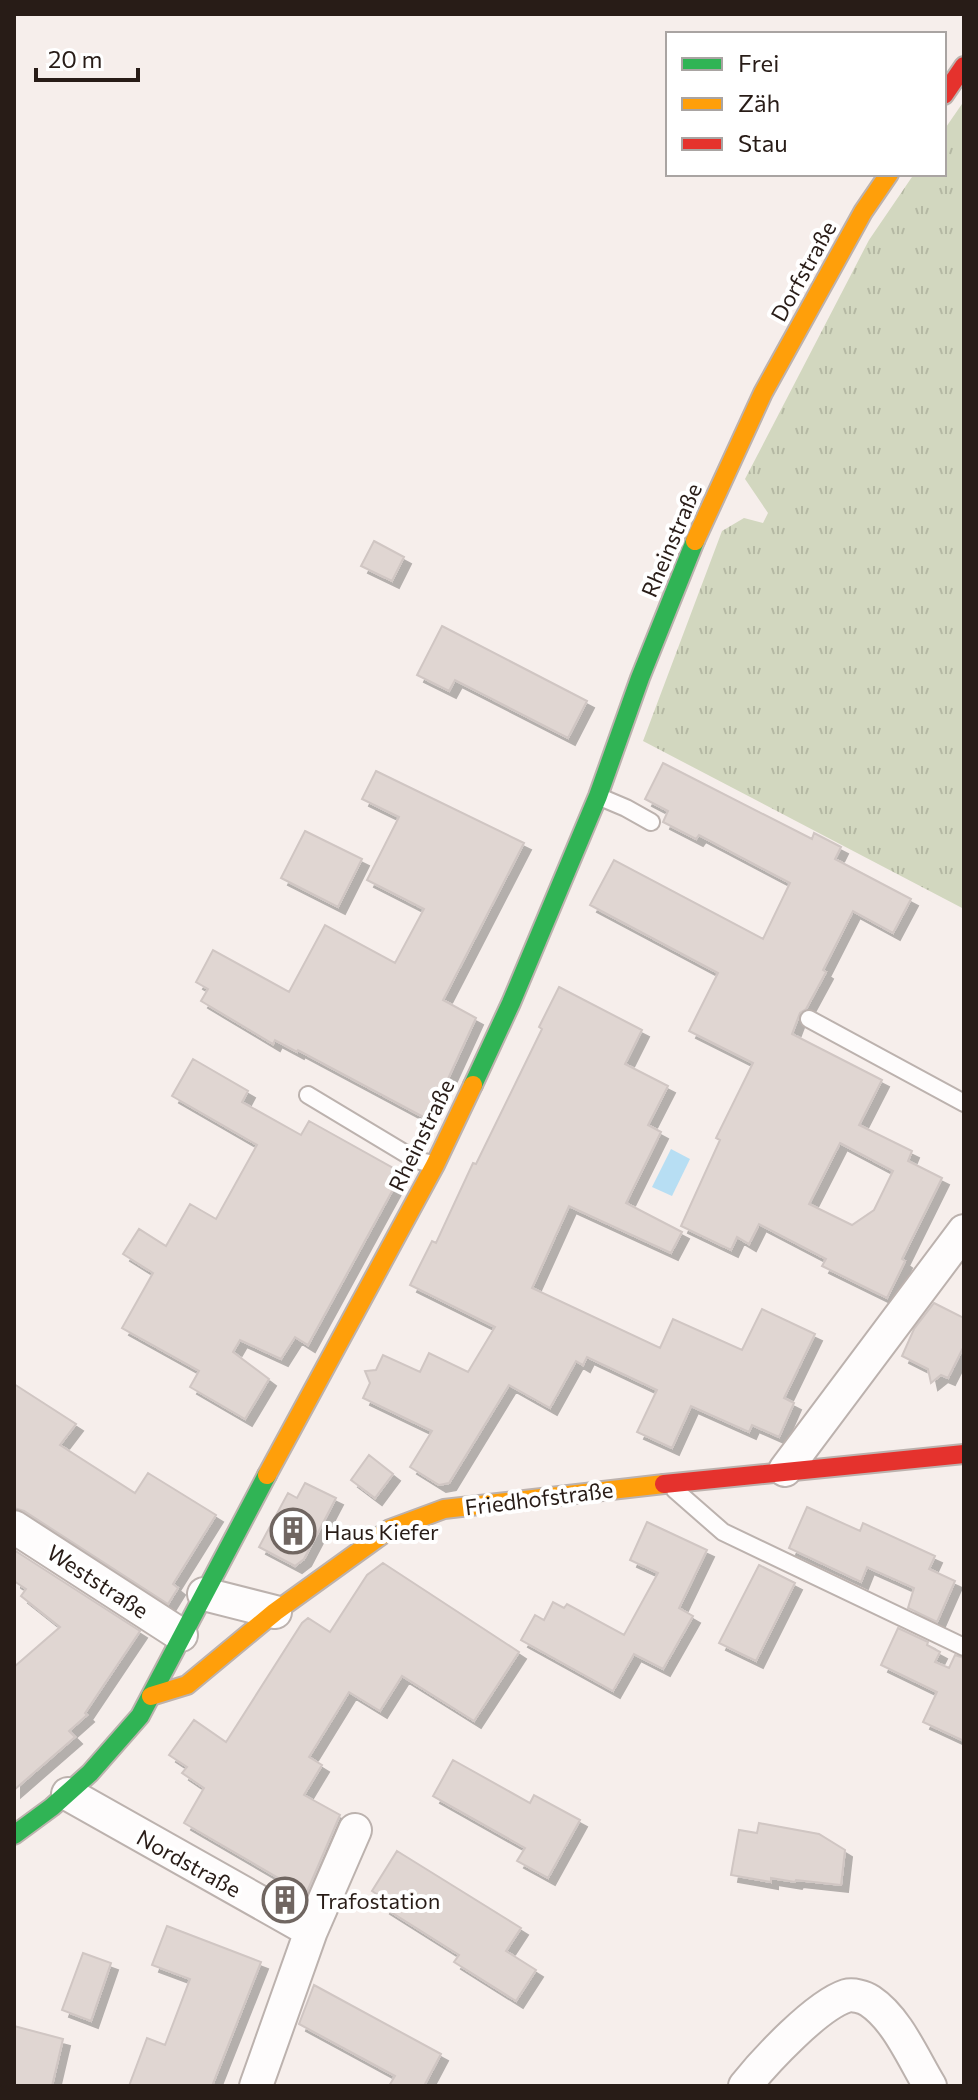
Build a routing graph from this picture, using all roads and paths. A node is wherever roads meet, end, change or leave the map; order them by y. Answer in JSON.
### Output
{"nodes":[{"id":1,"x":964,"y":66,"type":"edge"},
{"id":2,"x":946,"y":92,"type":"edge"},
{"id":3,"x":888,"y":176,"type":"edge"},
{"id":4,"x":763,"y":393,"type":"joint"},
{"id":5,"x":598,"y":796,"type":"junction"},
{"id":6,"x":651,"y":822,"type":"dead end"},
{"id":7,"x":809,"y":1019,"type":"dead end"},
{"id":8,"x":308,"y":1095,"type":"dead end"},
{"id":9,"x":964,"y":1103,"type":"edge"},
{"id":10,"x":435,"y":1165,"type":"junction"},
{"id":11,"x":964,"y":1231,"type":"edge"},
{"id":12,"x":964,"y":1454,"type":"edge"},
{"id":13,"x":785,"y":1470,"type":"junction"},
{"id":14,"x":668,"y":1483,"type":"junction"},
{"id":15,"x":14,"y":1527,"type":"edge"},
{"id":16,"x":204,"y":1594,"type":"junction"},
{"id":17,"x":275,"y":1612,"type":"junction"},
{"id":18,"x":181,"y":1635,"type":"junction"},
{"id":19,"x":964,"y":1647,"type":"edge"},
{"id":20,"x":151,"y":1696,"type":"junction"},
{"id":21,"x":68,"y":1794,"type":"junction"},
{"id":22,"x":355,"y":1830,"type":"dead end"},
{"id":23,"x":14,"y":1835,"type":"edge"},
{"id":24,"x":311,"y":1931,"type":"junction"},
{"id":25,"x":256,"y":2086,"type":"edge"},
{"id":26,"x":745,"y":2086,"type":"edge"},
{"id":27,"x":930,"y":2086,"type":"edge"}],
"edges":[{"from":1,"to":2,"type":"main road"},
{"from":3,"to":4,"type":"main road","name":"Dorfstraße"},
{"from":4,"to":5,"type":"main road","name":"Rheinstraße"},
{"from":5,"to":6,"type":"lane"},
{"from":5,"to":10,"type":"main road","name":"Rheinstraße"},
{"from":7,"to":9,"type":"lane"},
{"from":8,"to":10,"type":"lane"},
{"from":10,"to":16,"type":"main road","name":"Rheinstraße"},
{"from":11,"to":13,"type":"street"},
{"from":12,"to":13,"type":"main road","name":"Friedhofstraße"},
{"from":13,"to":14,"type":"main road","name":"Friedhofstraße"},
{"from":14,"to":17,"type":"main road","name":"Friedhofstraße"},
{"from":14,"to":19,"type":"lane"},
{"from":15,"to":18,"type":"street","name":"Weststraße"},
{"from":16,"to":17,"type":"street"},
{"from":16,"to":18,"type":"main road","name":"Rheinstraße"},
{"from":17,"to":20,"type":"main road","name":"Friedhofstraße"},
{"from":18,"to":20,"type":"main road","name":"Rheinstraße"},
{"from":20,"to":21,"type":"main road","name":"Rheinstraße"},
{"from":21,"to":23,"type":"main road","name":"Rheinstraße"},
{"from":21,"to":24,"type":"street","name":"Nordstraße"},
{"from":22,"to":24,"type":"street"},
{"from":24,"to":25,"type":"street"},
{"from":26,"to":27,"type":"street"}]}
